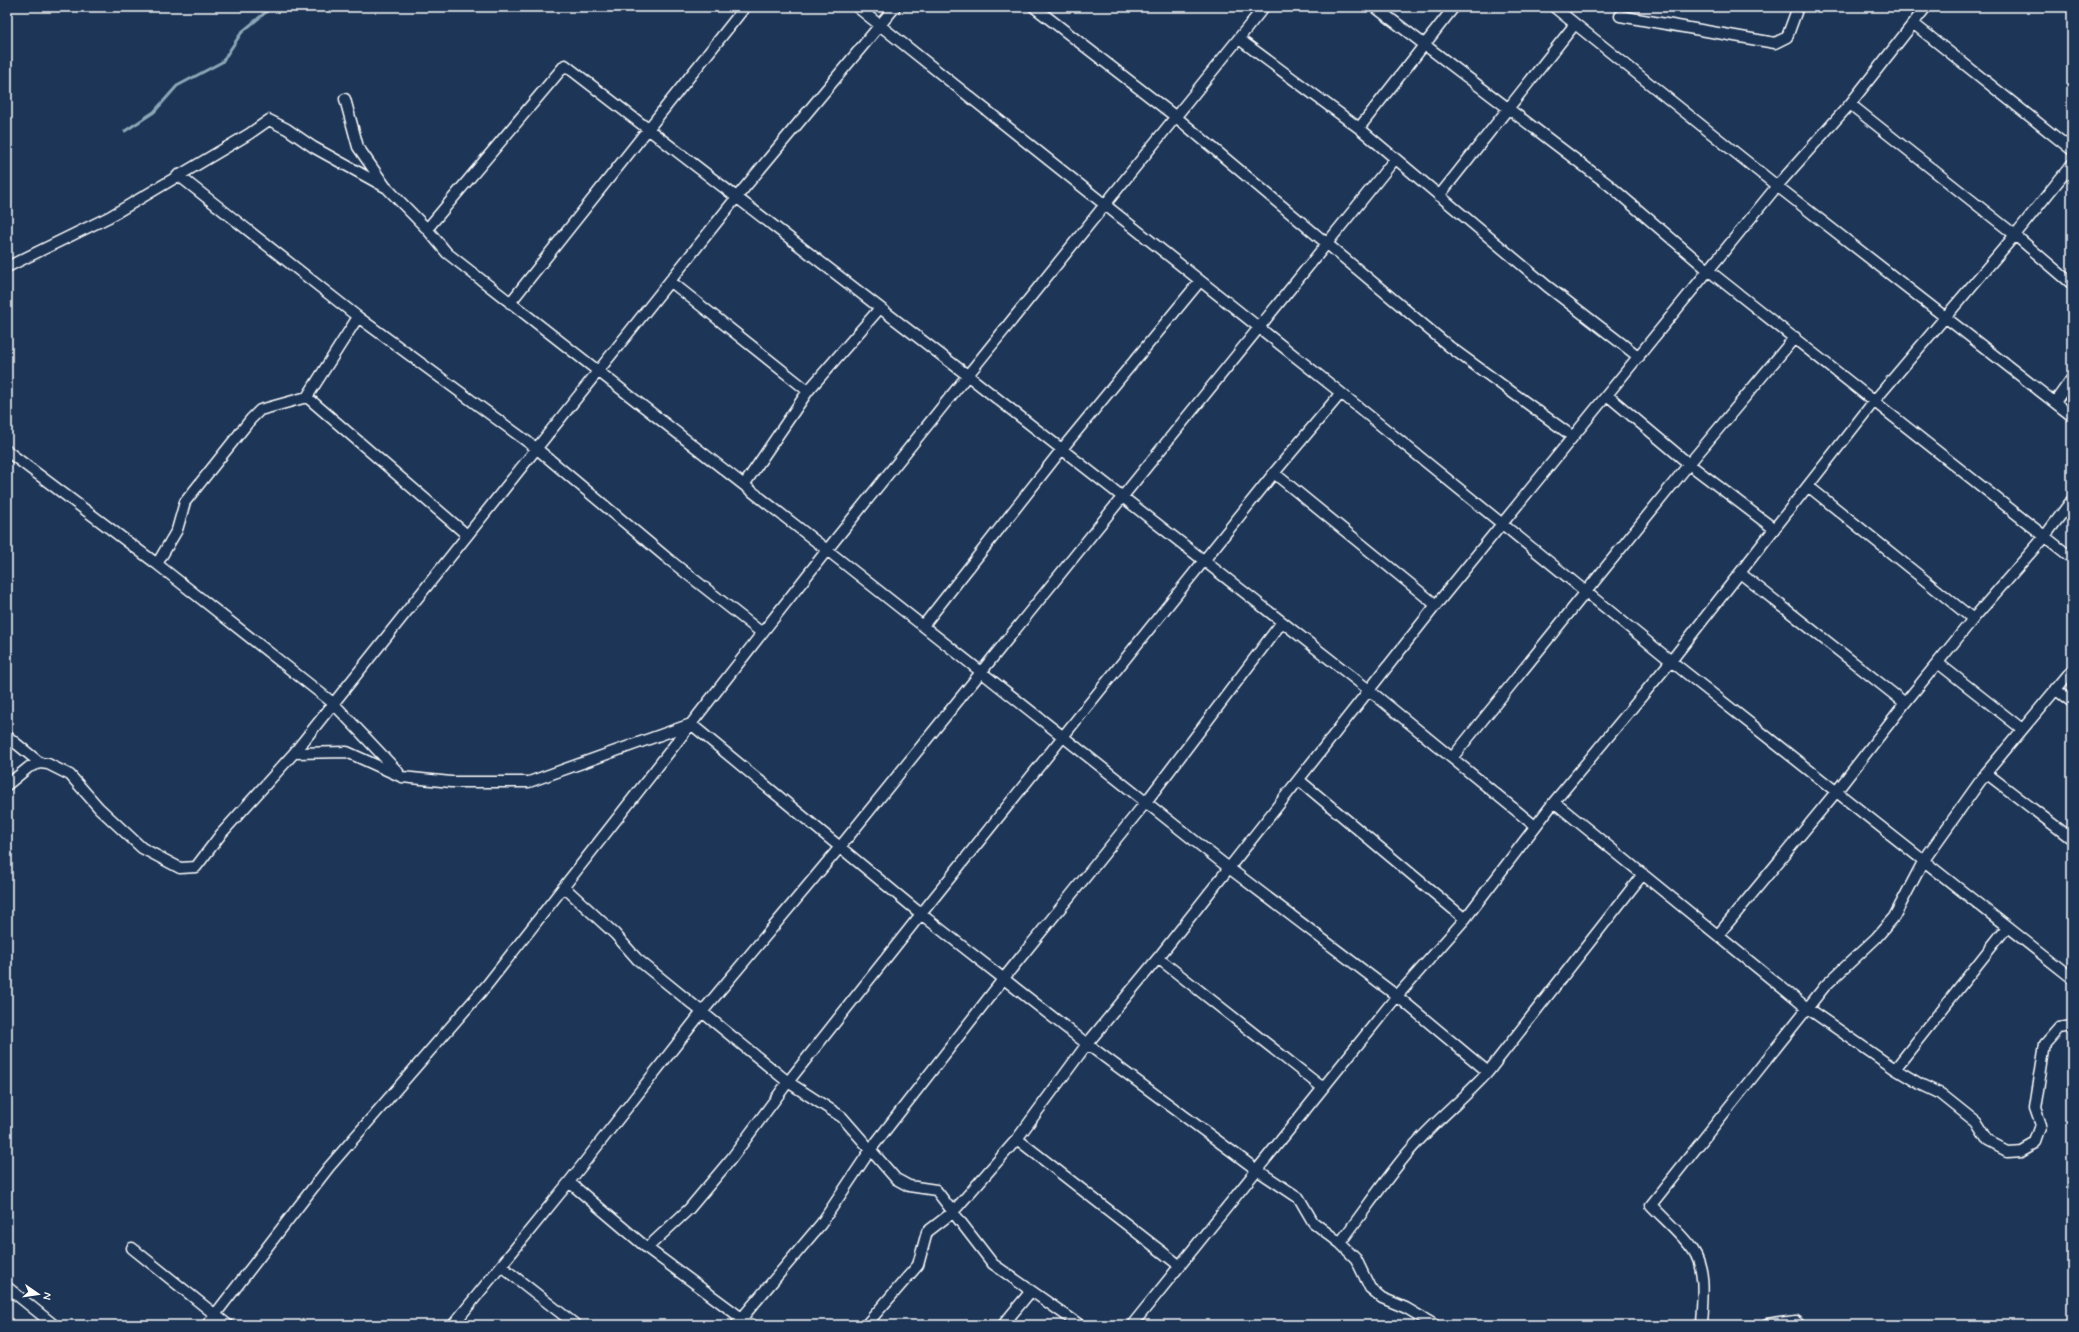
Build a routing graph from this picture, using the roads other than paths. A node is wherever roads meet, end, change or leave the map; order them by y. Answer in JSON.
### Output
{"nodes":[{"id":1,"x":745,"y":7,"type":"edge"},
{"id":2,"x":857,"y":7,"type":"edge"},
{"id":3,"x":895,"y":7,"type":"edge"},
{"id":4,"x":1034,"y":7,"type":"edge"},
{"id":5,"x":1264,"y":7,"type":"edge"},
{"id":6,"x":1375,"y":7,"type":"edge"},
{"id":7,"x":1454,"y":7,"type":"edge"},
{"id":8,"x":1554,"y":7,"type":"edge"},
{"id":9,"x":1798,"y":7,"type":"edge"},
{"id":10,"x":1926,"y":7,"type":"edge"},
{"id":11,"x":1620,"y":16,"type":"dead end"},
{"id":12,"x":1575,"y":24,"type":"junction"},
{"id":13,"x":1914,"y":24,"type":"junction"},
{"id":14,"x":880,"y":25,"type":"junction"},
{"id":15,"x":1239,"y":39,"type":"junction"},
{"id":16,"x":1425,"y":45,"type":"junction"},
{"id":17,"x":345,"y":99,"type":"dead end"},
{"id":18,"x":1850,"y":104,"type":"junction"},
{"id":19,"x":1509,"y":109,"type":"junction"},
{"id":20,"x":1176,"y":117,"type":"junction"},
{"id":21,"x":649,"y":127,"type":"junction"},
{"id":22,"x":1359,"y":128,"type":"junction"},
{"id":23,"x":2072,"y":150,"type":"edge"},
{"id":24,"x":1395,"y":159,"type":"junction"},
{"id":25,"x":2072,"y":164,"type":"edge"},
{"id":26,"x":178,"y":175,"type":"junction"},
{"id":27,"x":1777,"y":186,"type":"junction"},
{"id":28,"x":386,"y":188,"type":"junction"},
{"id":29,"x":1439,"y":196,"type":"junction"},
{"id":30,"x":736,"y":198,"type":"junction"},
{"id":31,"x":1106,"y":205,"type":"junction"},
{"id":32,"x":427,"y":229,"type":"junction"},
{"id":33,"x":2015,"y":235,"type":"junction"},
{"id":34,"x":1326,"y":242,"type":"junction"},
{"id":35,"x":7,"y":267,"type":"edge"},
{"id":36,"x":1708,"y":270,"type":"junction"},
{"id":37,"x":1200,"y":281,"type":"junction"},
{"id":38,"x":670,"y":282,"type":"junction"},
{"id":39,"x":2072,"y":284,"type":"edge"},
{"id":40,"x":510,"y":303,"type":"junction"},
{"id":41,"x":880,"y":308,"type":"junction"},
{"id":42,"x":358,"y":317,"type":"junction"},
{"id":43,"x":1945,"y":317,"type":"junction"},
{"id":44,"x":1259,"y":329,"type":"junction"},
{"id":45,"x":1794,"y":337,"type":"junction"},
{"id":46,"x":1639,"y":357,"type":"junction"},
{"id":47,"x":598,"y":371,"type":"junction"},
{"id":48,"x":967,"y":375,"type":"junction"},
{"id":49,"x":2072,"y":378,"type":"edge"},
{"id":50,"x":808,"y":391,"type":"junction"},
{"id":51,"x":1341,"y":393,"type":"junction"},
{"id":52,"x":1607,"y":395,"type":"junction"},
{"id":53,"x":307,"y":397,"type":"junction"},
{"id":54,"x":1875,"y":400,"type":"junction"},
{"id":55,"x":2055,"y":402,"type":"junction"},
{"id":56,"x":2072,"y":416,"type":"edge"},
{"id":57,"x":1572,"y":436,"type":"junction"},
{"id":58,"x":536,"y":448,"type":"junction"},
{"id":59,"x":1062,"y":449,"type":"junction"},
{"id":60,"x":7,"y":451,"type":"edge"},
{"id":61,"x":1689,"y":464,"type":"junction"},
{"id":62,"x":1274,"y":473,"type":"junction"},
{"id":63,"x":744,"y":485,"type":"junction"},
{"id":64,"x":1808,"y":486,"type":"junction"},
{"id":65,"x":1123,"y":497,"type":"junction"},
{"id":66,"x":2072,"y":500,"type":"edge"},
{"id":67,"x":1503,"y":524,"type":"junction"},
{"id":68,"x":1773,"y":528,"type":"junction"},
{"id":69,"x":467,"y":535,"type":"junction"},
{"id":70,"x":2045,"y":536,"type":"junction"},
{"id":71,"x":827,"y":550,"type":"junction"},
{"id":72,"x":2072,"y":558,"type":"edge"},
{"id":73,"x":1205,"y":561,"type":"junction"},
{"id":74,"x":157,"y":564,"type":"junction"},
{"id":75,"x":1740,"y":573,"type":"junction"},
{"id":76,"x":1586,"y":592,"type":"junction"},
{"id":77,"x":1436,"y":605,"type":"junction"},
{"id":78,"x":1973,"y":619,"type":"junction"},
{"id":79,"x":1282,"y":622,"type":"junction"},
{"id":80,"x":923,"y":626,"type":"junction"},
{"id":81,"x":762,"y":633,"type":"junction"},
{"id":82,"x":1671,"y":661,"type":"junction"},
{"id":83,"x":1938,"y":663,"type":"junction"},
{"id":84,"x":2072,"y":670,"type":"edge"},
{"id":85,"x":982,"y":672,"type":"junction"},
{"id":86,"x":2056,"y":689,"type":"junction"},
{"id":87,"x":1369,"y":690,"type":"junction"},
{"id":88,"x":2072,"y":702,"type":"edge"},
{"id":89,"x":333,"y":703,"type":"junction"},
{"id":90,"x":1904,"y":703,"type":"junction"},
{"id":91,"x":691,"y":724,"type":"junction"},
{"id":92,"x":2022,"y":729,"type":"junction"},
{"id":93,"x":7,"y":736,"type":"edge"},
{"id":94,"x":1063,"y":736,"type":"junction"},
{"id":95,"x":294,"y":753,"type":"junction"},
{"id":96,"x":1452,"y":758,"type":"junction"},
{"id":97,"x":40,"y":763,"type":"junction"},
{"id":98,"x":1986,"y":773,"type":"junction"},
{"id":99,"x":402,"y":777,"type":"junction"},
{"id":100,"x":1299,"y":780,"type":"junction"},
{"id":101,"x":7,"y":785,"type":"edge"},
{"id":102,"x":1836,"y":792,"type":"junction"},
{"id":103,"x":1146,"y":802,"type":"junction"},
{"id":104,"x":1554,"y":802,"type":"junction"},
{"id":105,"x":1535,"y":826,"type":"junction"},
{"id":106,"x":2072,"y":839,"type":"edge"},
{"id":107,"x":840,"y":847,"type":"junction"},
{"id":108,"x":1924,"y":860,"type":"junction"},
{"id":109,"x":1229,"y":868,"type":"junction"},
{"id":110,"x":1643,"y":874,"type":"junction"},
{"id":111,"x":564,"y":886,"type":"junction"},
{"id":112,"x":921,"y":914,"type":"junction"},
{"id":113,"x":1465,"y":919,"type":"junction"},
{"id":114,"x":2007,"y":927,"type":"junction"},
{"id":115,"x":1718,"y":935,"type":"junction"},
{"id":116,"x":1158,"y":958,"type":"junction"},
{"id":117,"x":1004,"y":978,"type":"junction"},
{"id":118,"x":2072,"y":978,"type":"edge"},
{"id":119,"x":1396,"y":996,"type":"junction"},
{"id":120,"x":1807,"y":1008,"type":"junction"},
{"id":121,"x":702,"y":1012,"type":"junction"},
{"id":122,"x":2072,"y":1026,"type":"edge"},
{"id":123,"x":1087,"y":1044,"type":"junction"},
{"id":124,"x":1896,"y":1069,"type":"junction"},
{"id":125,"x":1488,"y":1072,"type":"junction"},
{"id":126,"x":788,"y":1082,"type":"junction"},
{"id":127,"x":1323,"y":1088,"type":"junction"},
{"id":128,"x":1017,"y":1139,"type":"junction"},
{"id":129,"x":871,"y":1149,"type":"junction"},
{"id":130,"x":1257,"y":1170,"type":"junction"},
{"id":131,"x":569,"y":1182,"type":"junction"},
{"id":132,"x":953,"y":1212,"type":"junction"},
{"id":133,"x":1340,"y":1243,"type":"junction"},
{"id":134,"x":132,"y":1248,"type":"dead end"},
{"id":135,"x":647,"y":1248,"type":"junction"},
{"id":136,"x":501,"y":1266,"type":"junction"},
{"id":137,"x":1180,"y":1266,"type":"junction"},
{"id":138,"x":7,"y":1287,"type":"edge"},
{"id":139,"x":1030,"y":1291,"type":"junction"},
{"id":140,"x":215,"y":1315,"type":"junction"},
{"id":141,"x":739,"y":1321,"type":"edge"},
{"id":142,"x":54,"y":1325,"type":"edge"},
{"id":143,"x":207,"y":1325,"type":"edge"},
{"id":144,"x":228,"y":1325,"type":"edge"},
{"id":145,"x":453,"y":1325,"type":"edge"},
{"id":146,"x":576,"y":1325,"type":"edge"},
{"id":147,"x":751,"y":1325,"type":"edge"},
{"id":148,"x":866,"y":1325,"type":"edge"},
{"id":149,"x":1003,"y":1325,"type":"edge"},
{"id":150,"x":1080,"y":1325,"type":"edge"},
{"id":151,"x":1132,"y":1325,"type":"edge"},
{"id":152,"x":1435,"y":1325,"type":"edge"},
{"id":153,"x":1701,"y":1325,"type":"edge"},
{"id":154,"x":1767,"y":1325,"type":"edge"},
{"id":155,"x":1800,"y":1325,"type":"edge"}],
"edges":[{"from":1,"to":21,"type":"street"},
{"from":2,"to":14,"type":"street"},
{"from":3,"to":14,"type":"street"},
{"from":4,"to":20,"type":"street"},
{"from":5,"to":15,"type":"street"},
{"from":6,"to":16,"type":"street"},
{"from":7,"to":16,"type":"street"},
{"from":8,"to":12,"type":"street"},
{"from":9,"to":11,"type":"street"},
{"from":10,"to":13,"type":"street"},
{"from":12,"to":19,"type":"street"},
{"from":12,"to":27,"type":"street"},
{"from":13,"to":18,"type":"street"},
{"from":13,"to":23,"type":"street"},
{"from":14,"to":30,"type":"street"},
{"from":14,"to":31,"type":"street"},
{"from":15,"to":20,"type":"street"},
{"from":15,"to":22,"type":"street"},
{"from":16,"to":19,"type":"street"},
{"from":16,"to":22,"type":"street"},
{"from":17,"to":28,"type":"street"},
{"from":18,"to":27,"type":"street"},
{"from":18,"to":33,"type":"street"},
{"from":19,"to":29,"type":"street"},
{"from":19,"to":36,"type":"street"},
{"from":20,"to":31,"type":"street"},
{"from":20,"to":34,"type":"street"},
{"from":21,"to":30,"type":"street"},
{"from":21,"to":32,"type":"street"},
{"from":21,"to":40,"type":"street"},
{"from":22,"to":24,"type":"street"},
{"from":24,"to":29,"type":"street"},
{"from":24,"to":34,"type":"street"},
{"from":25,"to":33,"type":"street"},
{"from":26,"to":28,"type":"street"},
{"from":26,"to":35,"type":"street"},
{"from":26,"to":42,"type":"street"},
{"from":27,"to":36,"type":"street"},
{"from":27,"to":43,"type":"street"},
{"from":28,"to":32,"type":"street"},
{"from":29,"to":46,"type":"street"},
{"from":30,"to":38,"type":"street"},
{"from":30,"to":41,"type":"street"},
{"from":31,"to":37,"type":"street"},
{"from":31,"to":48,"type":"street"},
{"from":32,"to":40,"type":"street"},
{"from":33,"to":39,"type":"street"},
{"from":33,"to":43,"type":"street"},
{"from":34,"to":44,"type":"street"},
{"from":34,"to":57,"type":"street"},
{"from":36,"to":45,"type":"street"},
{"from":36,"to":46,"type":"street"},
{"from":37,"to":44,"type":"street"},
{"from":37,"to":59,"type":"street"},
{"from":38,"to":47,"type":"street"},
{"from":38,"to":50,"type":"street"},
{"from":40,"to":47,"type":"street"},
{"from":41,"to":48,"type":"street"},
{"from":41,"to":50,"type":"street"},
{"from":42,"to":53,"type":"street"},
{"from":42,"to":58,"type":"street"},
{"from":43,"to":54,"type":"street"},
{"from":43,"to":55,"type":"street"},
{"from":44,"to":51,"type":"street"},
{"from":44,"to":65,"type":"street"},
{"from":45,"to":54,"type":"street"},
{"from":45,"to":61,"type":"street"},
{"from":46,"to":52,"type":"street"},
{"from":47,"to":58,"type":"street"},
{"from":47,"to":63,"type":"street"},
{"from":48,"to":59,"type":"street"},
{"from":48,"to":71,"type":"street"},
{"from":49,"to":55,"type":"street"},
{"from":50,"to":63,"type":"street"},
{"from":51,"to":62,"type":"street"},
{"from":51,"to":67,"type":"street"},
{"from":52,"to":57,"type":"street"},
{"from":52,"to":61,"type":"street"},
{"from":53,"to":69,"type":"street"},
{"from":53,"to":74,"type":"street"},
{"from":54,"to":64,"type":"street"},
{"from":54,"to":70,"type":"street"},
{"from":55,"to":56,"type":"street"},
{"from":57,"to":67,"type":"street"},
{"from":58,"to":69,"type":"street"},
{"from":58,"to":81,"type":"street"},
{"from":59,"to":65,"type":"street"},
{"from":59,"to":80,"type":"street"},
{"from":60,"to":74,"type":"street"},
{"from":61,"to":68,"type":"street"},
{"from":61,"to":76,"type":"street"},
{"from":62,"to":73,"type":"street"},
{"from":62,"to":77,"type":"street"},
{"from":63,"to":71,"type":"street"},
{"from":64,"to":68,"type":"street"},
{"from":64,"to":78,"type":"street"},
{"from":65,"to":73,"type":"street"},
{"from":65,"to":85,"type":"street"},
{"from":66,"to":70,"type":"street"},
{"from":67,"to":76,"type":"street"},
{"from":67,"to":77,"type":"street"},
{"from":68,"to":75,"type":"street"},
{"from":69,"to":89,"type":"street"},
{"from":70,"to":72,"type":"street"},
{"from":70,"to":78,"type":"street"},
{"from":71,"to":80,"type":"street"},
{"from":71,"to":81,"type":"street"},
{"from":73,"to":79,"type":"street"},
{"from":73,"to":94,"type":"street"},
{"from":74,"to":89,"type":"street"},
{"from":75,"to":82,"type":"street"},
{"from":75,"to":90,"type":"street"},
{"from":76,"to":82,"type":"street"},
{"from":76,"to":96,"type":"street"},
{"from":77,"to":87,"type":"street"},
{"from":78,"to":83,"type":"street"},
{"from":79,"to":87,"type":"street"},
{"from":79,"to":103,"type":"street"},
{"from":80,"to":85,"type":"street"},
{"from":81,"to":91,"type":"street"},
{"from":82,"to":102,"type":"street"},
{"from":82,"to":104,"type":"street"},
{"from":83,"to":90,"type":"street"},
{"from":83,"to":92,"type":"street"},
{"from":84,"to":86,"type":"street"},
{"from":85,"to":94,"type":"street"},
{"from":85,"to":107,"type":"street"},
{"from":86,"to":88,"type":"street"},
{"from":86,"to":92,"type":"street"},
{"from":87,"to":96,"type":"street"},
{"from":87,"to":100,"type":"street"},
{"from":89,"to":95,"type":"street"},
{"from":89,"to":99,"type":"street"},
{"from":90,"to":102,"type":"street"},
{"from":91,"to":99,"type":"street"},
{"from":91,"to":107,"type":"street"},
{"from":91,"to":111,"type":"street"},
{"from":92,"to":98,"type":"street"},
{"from":93,"to":97,"type":"street"},
{"from":94,"to":103,"type":"street"},
{"from":94,"to":112,"type":"street"},
{"from":95,"to":97,"type":"street"},
{"from":95,"to":99,"type":"street"},
{"from":96,"to":105,"type":"street"},
{"from":97,"to":101,"type":"street"},
{"from":98,"to":106,"type":"street"},
{"from":98,"to":108,"type":"street"},
{"from":100,"to":109,"type":"street"},
{"from":100,"to":113,"type":"street"},
{"from":102,"to":108,"type":"street"},
{"from":102,"to":115,"type":"street"},
{"from":103,"to":109,"type":"street"},
{"from":103,"to":117,"type":"street"},
{"from":104,"to":105,"type":"street"},
{"from":104,"to":110,"type":"street"},
{"from":105,"to":113,"type":"street"},
{"from":107,"to":112,"type":"street"},
{"from":107,"to":121,"type":"street"},
{"from":108,"to":114,"type":"street"},
{"from":108,"to":120,"type":"street"},
{"from":109,"to":116,"type":"street"},
{"from":109,"to":119,"type":"street"},
{"from":110,"to":115,"type":"street"},
{"from":110,"to":125,"type":"street"},
{"from":111,"to":121,"type":"street"},
{"from":111,"to":140,"type":"street"},
{"from":112,"to":117,"type":"street"},
{"from":112,"to":126,"type":"street"},
{"from":113,"to":119,"type":"street"},
{"from":114,"to":118,"type":"street"},
{"from":114,"to":124,"type":"street"},
{"from":115,"to":120,"type":"street"},
{"from":116,"to":123,"type":"street"},
{"from":116,"to":127,"type":"street"},
{"from":117,"to":123,"type":"street"},
{"from":117,"to":129,"type":"street"},
{"from":119,"to":125,"type":"street"},
{"from":119,"to":127,"type":"street"},
{"from":120,"to":124,"type":"street"},
{"from":120,"to":153,"type":"street"},
{"from":121,"to":126,"type":"street"},
{"from":121,"to":131,"type":"street"},
{"from":122,"to":124,"type":"street"},
{"from":123,"to":128,"type":"street"},
{"from":123,"to":130,"type":"street"},
{"from":125,"to":133,"type":"street"},
{"from":126,"to":129,"type":"street"},
{"from":126,"to":135,"type":"street"},
{"from":127,"to":130,"type":"street"},
{"from":128,"to":132,"type":"street"},
{"from":128,"to":137,"type":"street"},
{"from":129,"to":132,"type":"street"},
{"from":129,"to":141,"type":"street"},
{"from":130,"to":133,"type":"street"},
{"from":130,"to":137,"type":"street"},
{"from":131,"to":135,"type":"street"},
{"from":131,"to":136,"type":"street"},
{"from":132,"to":139,"type":"street"},
{"from":132,"to":148,"type":"street"},
{"from":133,"to":152,"type":"street"},
{"from":134,"to":140,"type":"street"},
{"from":135,"to":141,"type":"street"},
{"from":136,"to":145,"type":"street"},
{"from":136,"to":146,"type":"street"},
{"from":137,"to":151,"type":"street"},
{"from":138,"to":142,"type":"street"},
{"from":139,"to":149,"type":"street"},
{"from":139,"to":150,"type":"street"},
{"from":140,"to":143,"type":"street"},
{"from":140,"to":144,"type":"street"},
{"from":141,"to":147,"type":"street"},
{"from":154,"to":155,"type":"street"}]}
